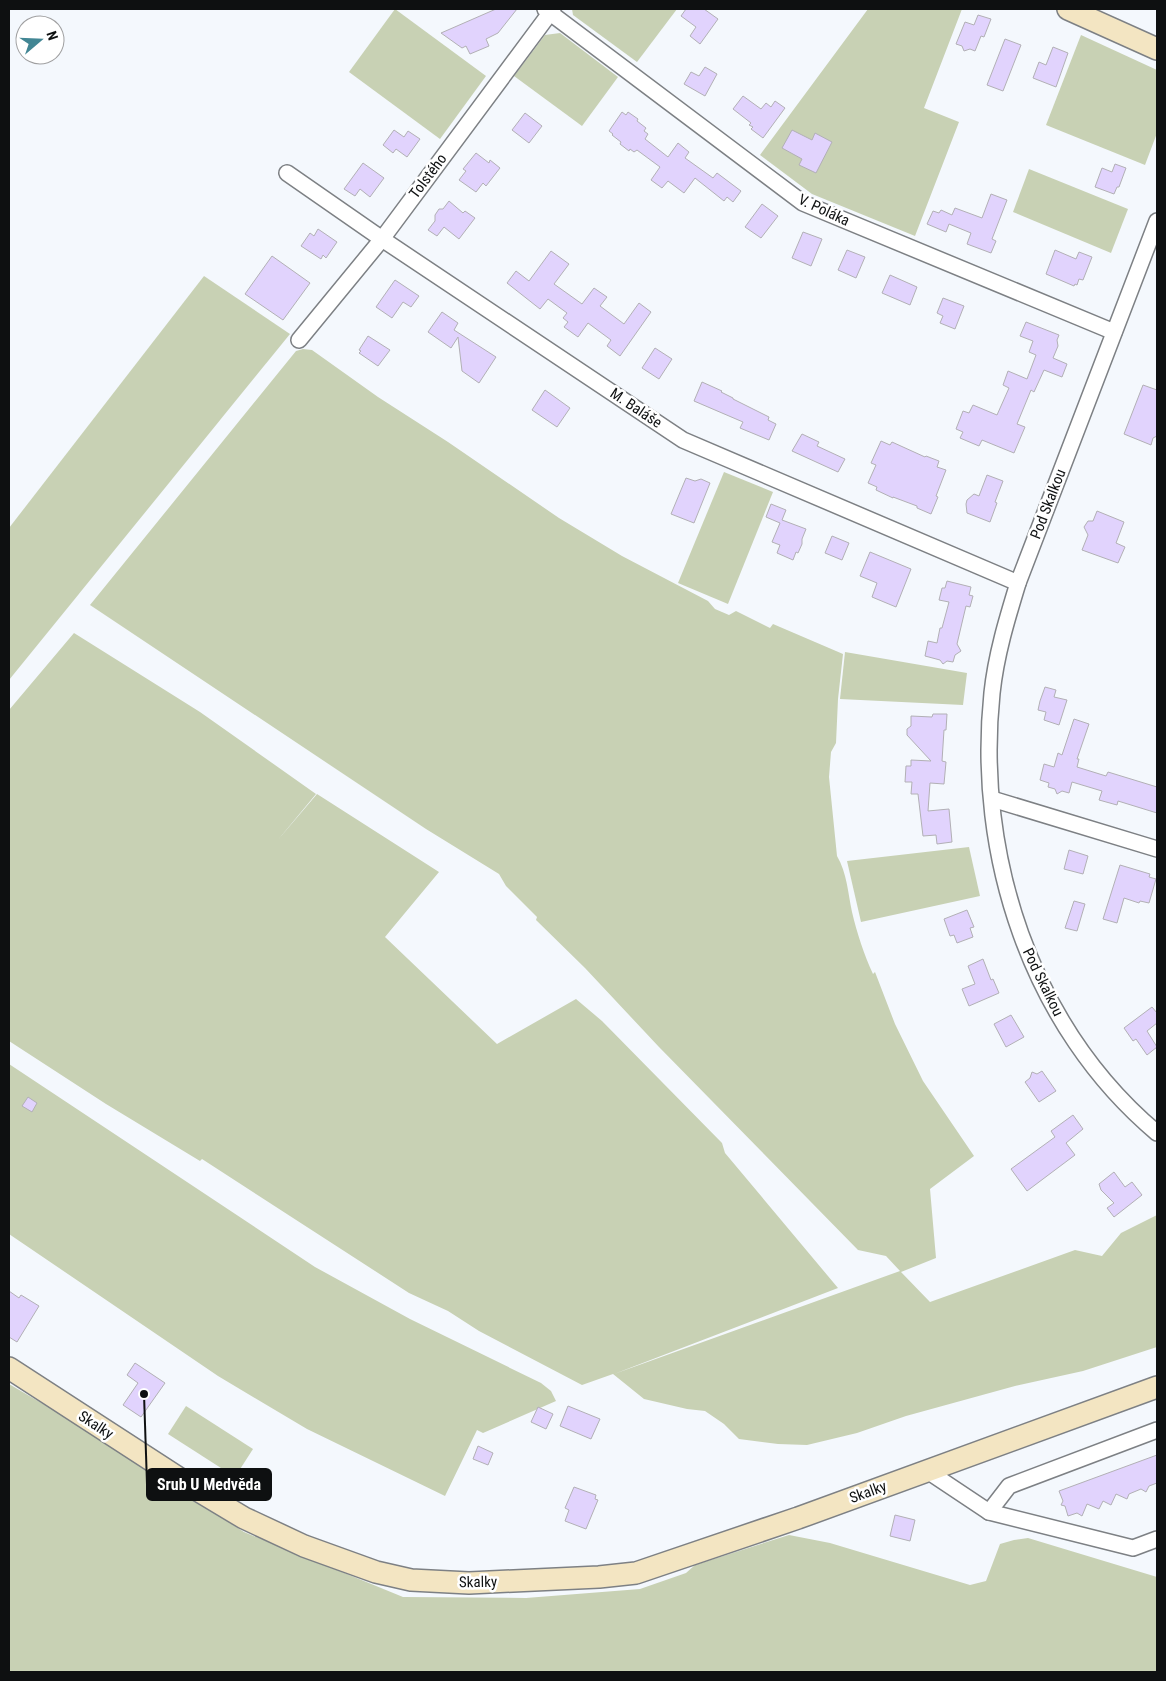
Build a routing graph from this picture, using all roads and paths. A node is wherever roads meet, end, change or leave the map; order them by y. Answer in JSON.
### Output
{"nodes":[{"id":1,"x":1068,"y":9,"type":"edge"},
{"id":2,"x":549,"y":10,"type":"edge"},
{"id":3,"x":1157,"y":49,"type":"edge"},
{"id":4,"x":287,"y":173,"type":"dead end"},
{"id":5,"x":1157,"y":221,"type":"edge"},
{"id":6,"x":382,"y":239,"type":"junction"},
{"id":7,"x":1114,"y":332,"type":"junction"},
{"id":8,"x":299,"y":340,"type":"dead end"},
{"id":9,"x":1018,"y":583,"type":"junction"},
{"id":10,"x":992,"y":799,"type":"junction"},
{"id":11,"x":1157,"y":849,"type":"edge"},
{"id":12,"x":1157,"y":1133,"type":"edge"},
{"id":13,"x":9,"y":1368,"type":"edge"},
{"id":14,"x":1157,"y":1387,"type":"edge"},
{"id":15,"x":1157,"y":1430,"type":"edge"},
{"id":16,"x":926,"y":1470,"type":"junction"},
{"id":17,"x":989,"y":1512,"type":"junction"},
{"id":18,"x":1157,"y":1540,"type":"edge"}],
"edges":[{"from":1,"to":3,"type":"street"},
{"from":2,"to":6,"type":"street","name":"Tolstého"},
{"from":2,"to":7,"type":"street","name":"V. Poláka"},
{"from":4,"to":6,"type":"street","name":"M. Baláše"},
{"from":5,"to":7,"type":"street","name":"Pod Skalkou"},
{"from":6,"to":8,"type":"street","name":"Tolstého"},
{"from":6,"to":9,"type":"street","name":"M. Baláše"},
{"from":7,"to":9,"type":"street","name":"Pod Skalkou"},
{"from":9,"to":10,"type":"street","name":"Pod Skalkou"},
{"from":10,"to":11,"type":"street"},
{"from":10,"to":12,"type":"street","name":"Pod Skalkou"},
{"from":13,"to":16,"type":"street","name":"Skalky"},
{"from":14,"to":16,"type":"street","name":"Skalky"},
{"from":15,"to":17,"type":"street"},
{"from":16,"to":17,"type":"street"},
{"from":17,"to":18,"type":"street"}]}
